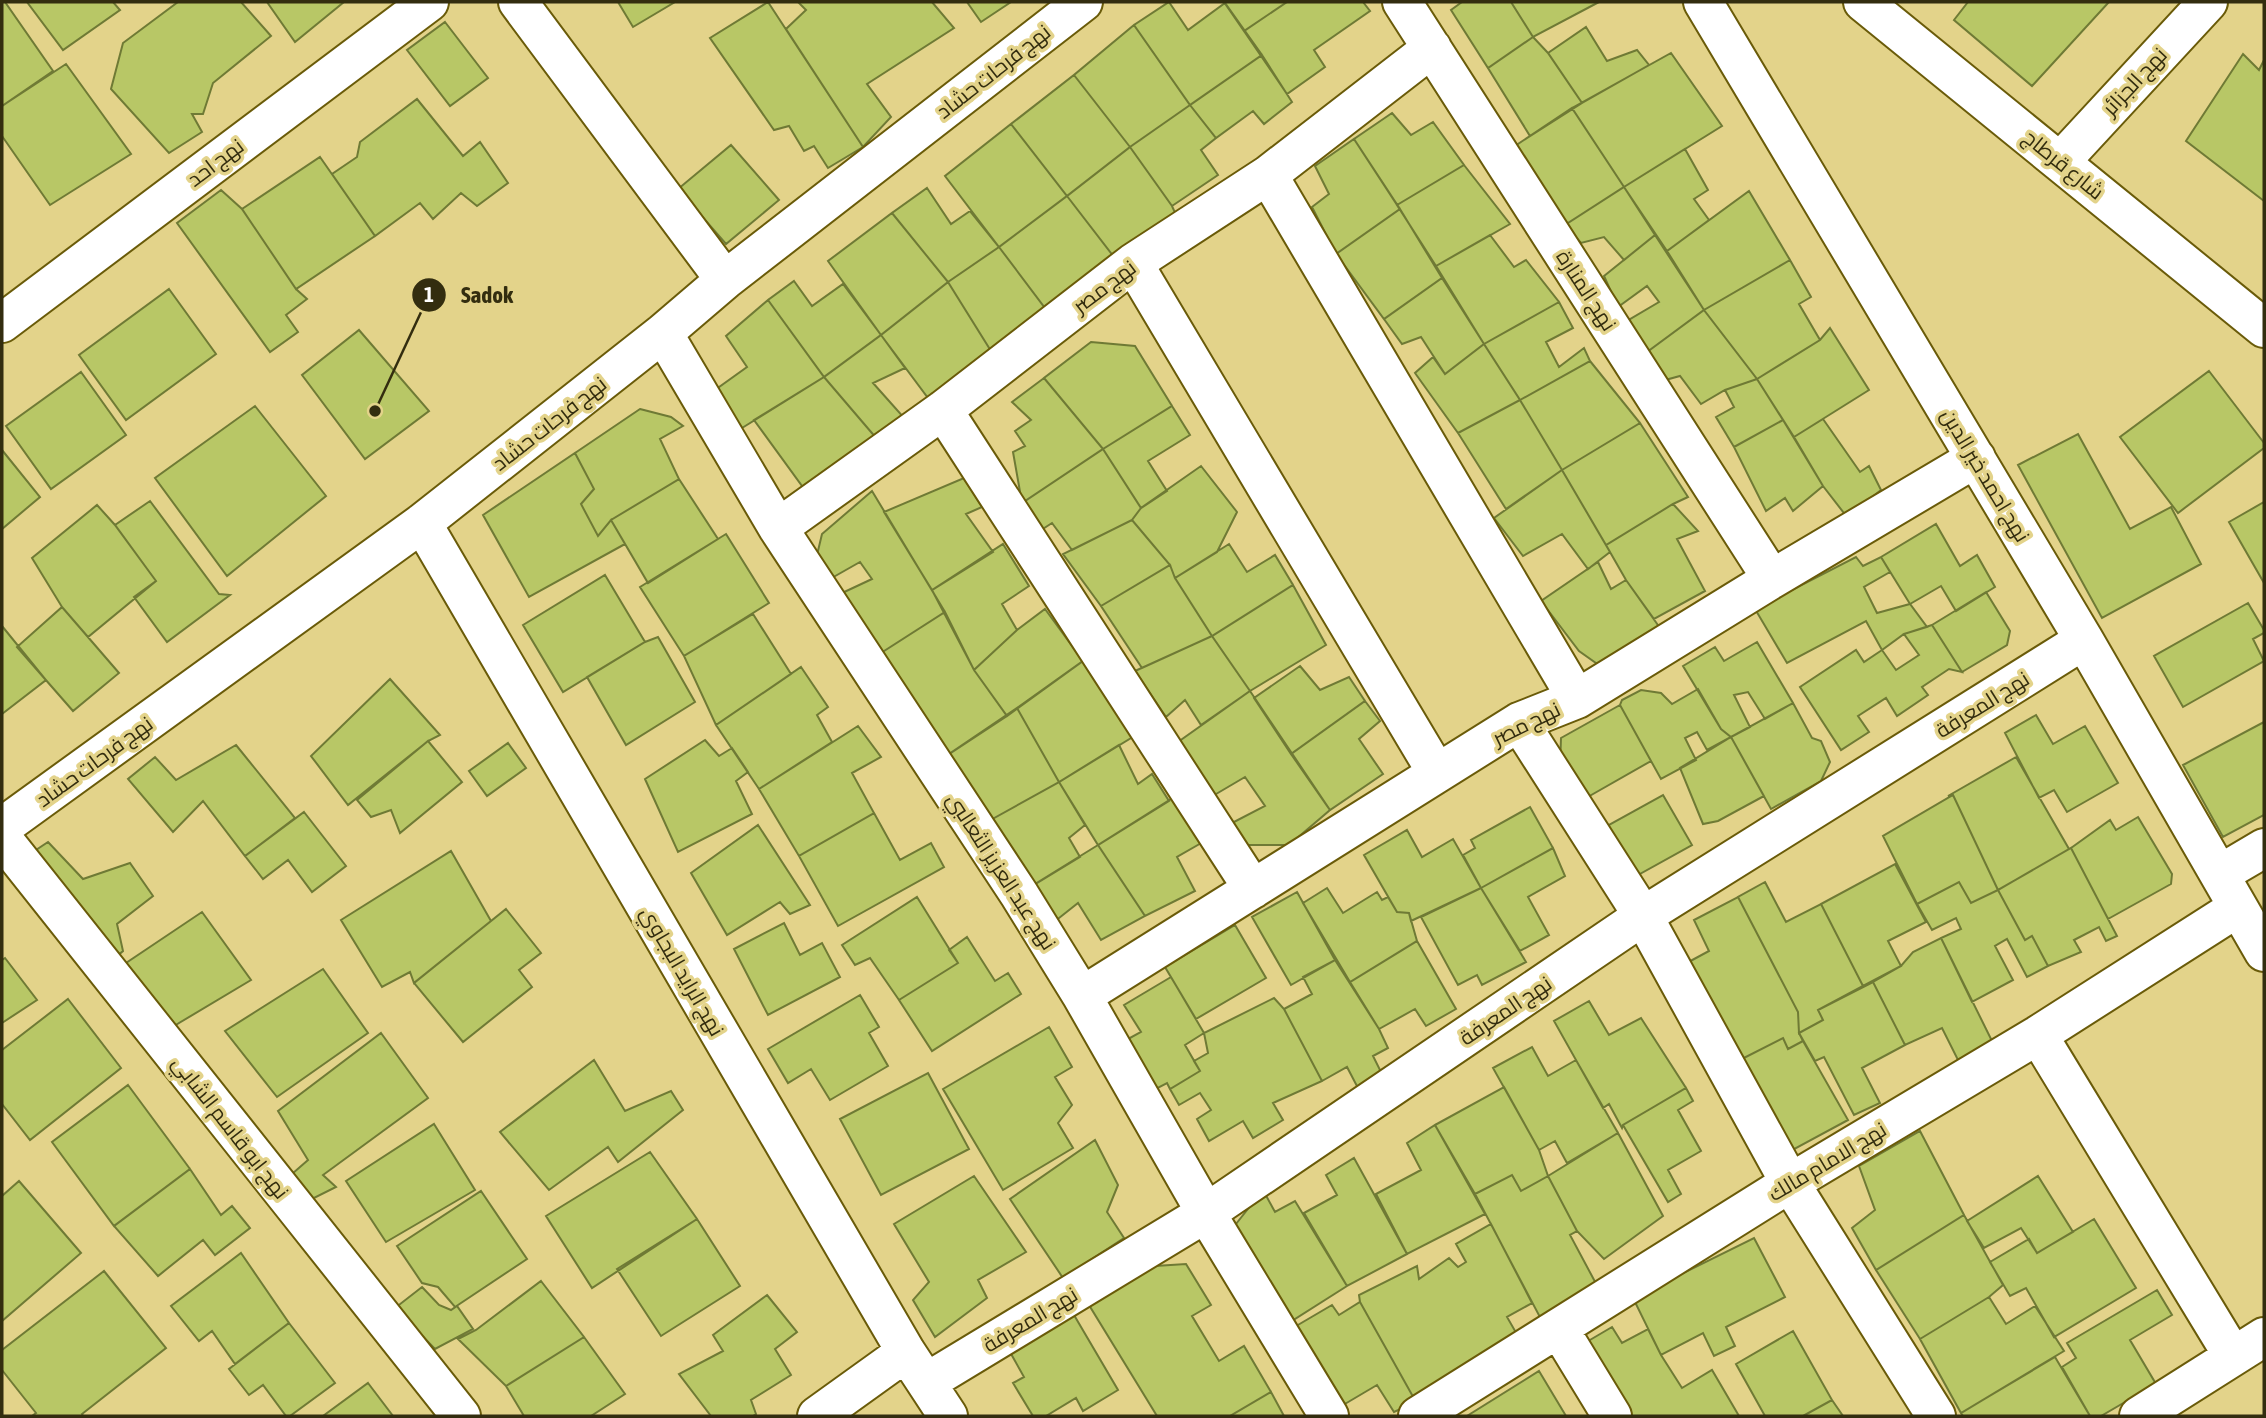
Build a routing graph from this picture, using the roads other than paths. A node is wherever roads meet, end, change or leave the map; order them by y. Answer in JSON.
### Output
{"nodes":[{"id":1,"x":429,"y":2,"type":"edge"},
{"id":2,"x":518,"y":2,"type":"edge"},
{"id":3,"x":1083,"y":2,"type":"edge"},
{"id":4,"x":1402,"y":2,"type":"edge"},
{"id":5,"x":1703,"y":2,"type":"edge"},
{"id":6,"x":1863,"y":2,"type":"edge"},
{"id":7,"x":2208,"y":2,"type":"edge"},
{"id":8,"x":1432,"y":48,"type":"junction"},
{"id":9,"x":2061,"y":161,"type":"junction"},
{"id":10,"x":1268,"y":174,"type":"junction"},
{"id":11,"x":1133,"y":263,"type":"junction"},
{"id":12,"x":724,"y":279,"type":"junction"},
{"id":13,"x":2,"y":323,"type":"edge"},
{"id":14,"x":2264,"y":328,"type":"edge"},
{"id":15,"x":663,"y":333,"type":"junction"},
{"id":16,"x":943,"y":410,"type":"junction"},
{"id":17,"x":1976,"y":458,"type":"junction"},
{"id":18,"x":422,"y":523,"type":"junction"},
{"id":19,"x":778,"y":528,"type":"junction"},
{"id":20,"x":1772,"y":579,"type":"junction"},
{"id":21,"x":2084,"y":640,"type":"junction"},
{"id":22,"x":1577,"y":699,"type":"junction"},
{"id":23,"x":1519,"y":722,"type":"junction"},
{"id":24,"x":1437,"y":773,"type":"junction"},
{"id":25,"x":2,"y":827,"type":"edge"},
{"id":26,"x":2,"y":838,"type":"edge"},
{"id":27,"x":2264,"y":848,"type":"edge"},
{"id":28,"x":2220,"y":874,"type":"junction"},
{"id":29,"x":1253,"y":889,"type":"junction"},
{"id":30,"x":2237,"y":908,"type":"junction"},
{"id":31,"x":1643,"y":916,"type":"junction"},
{"id":32,"x":2264,"y":952,"type":"edge"},
{"id":33,"x":1082,"y":996,"type":"junction"},
{"id":34,"x":2038,"y":1035,"type":"junction"},
{"id":35,"x":1790,"y":1183,"type":"junction"},
{"id":36,"x":1206,"y":1213,"type":"junction"},
{"id":37,"x":1559,"y":1329,"type":"junction"},
{"id":38,"x":2248,"y":1346,"type":"edge"},
{"id":39,"x":916,"y":1367,"type":"junction"},
{"id":40,"x":461,"y":1416,"type":"edge"},
{"id":41,"x":817,"y":1416,"type":"edge"},
{"id":42,"x":948,"y":1416,"type":"edge"},
{"id":43,"x":1329,"y":1416,"type":"edge"},
{"id":44,"x":1418,"y":1416,"type":"edge"},
{"id":45,"x":1612,"y":1416,"type":"edge"},
{"id":46,"x":1936,"y":1416,"type":"edge"},
{"id":47,"x":2139,"y":1416,"type":"edge"}],
"edges":[{"from":1,"to":13,"type":"street","name":"نهج احد"},
{"from":2,"to":12,"type":"street"},
{"from":3,"to":12,"type":"street","name":"نهج فرحات حشاد"},
{"from":4,"to":8,"type":"street","name":"نهج المنارة"},
{"from":5,"to":17,"type":"street","name":"نهج احمد خير الدين"},
{"from":6,"to":9,"type":"street","name":"شارع قرطاج"},
{"from":7,"to":9,"type":"street","name":"نهج الجزائر"},
{"from":8,"to":10,"type":"street","name":"نهج مصر"},
{"from":8,"to":20,"type":"street","name":"نهج المنارة"},
{"from":9,"to":14,"type":"street","name":"شارع قرطاج"},
{"from":10,"to":11,"type":"street","name":"نهج مصر"},
{"from":10,"to":22,"type":"street"},
{"from":11,"to":16,"type":"street","name":"نهج مصر"},
{"from":11,"to":24,"type":"street"},
{"from":12,"to":15,"type":"street","name":"نهج فرحات حشاد"},
{"from":15,"to":18,"type":"street","name":"نهج فرحات حشاد"},
{"from":15,"to":19,"type":"street","name":"نهج عبد العزيز الثعالبي"},
{"from":16,"to":19,"type":"street","name":"نهج مصر"},
{"from":16,"to":29,"type":"street"},
{"from":17,"to":20,"type":"street","name":"نهج مصر"},
{"from":17,"to":21,"type":"street","name":"نهج احمد خير الدين"},
{"from":18,"to":25,"type":"street","name":"نهج فرحات حشاد"},
{"from":18,"to":39,"type":"street","name":"نهج الرايد البجاوي"},
{"from":19,"to":33,"type":"street","name":"نهج عبد العزيز الثعالبي"},
{"from":20,"to":22,"type":"street","name":"نهج مصر"},
{"from":21,"to":28,"type":"street","name":"نهج احمد خير الدين"},
{"from":21,"to":31,"type":"street","name":"نهج المعرفة"},
{"from":22,"to":23,"type":"street","name":"نهج مصر"},
{"from":23,"to":24,"type":"street","name":"نهج مصر"},
{"from":23,"to":31,"type":"street"},
{"from":24,"to":29,"type":"street","name":"نهج مصر"},
{"from":26,"to":40,"type":"street","name":"نهج ابو قاسم الشابي"},
{"from":27,"to":28,"type":"street"},
{"from":28,"to":30,"type":"street","name":"نهج احمد خير الدين"},
{"from":29,"to":33,"type":"street","name":"نهج مصر"},
{"from":30,"to":32,"type":"street","name":"نهج احمد خير الدين"},
{"from":30,"to":34,"type":"street","name":"نهج الامام مالك"},
{"from":31,"to":35,"type":"street"},
{"from":31,"to":36,"type":"street","name":"نهج المعرفة"},
{"from":33,"to":36,"type":"street","name":"نهج عبد العزيز الثعالبي"},
{"from":34,"to":35,"type":"street","name":"نهج الامام مالك"},
{"from":34,"to":38,"type":"street"},
{"from":35,"to":37,"type":"street","name":"نهج الامام مالك"},
{"from":35,"to":46,"type":"street"},
{"from":36,"to":39,"type":"street","name":"نهج المعرفة"},
{"from":36,"to":43,"type":"street","name":"نهج عبد العزيز الثعالبي"},
{"from":37,"to":44,"type":"street","name":"نهج الامام مالك"},
{"from":37,"to":45,"type":"street"},
{"from":38,"to":47,"type":"street"},
{"from":39,"to":41,"type":"street","name":"نهج المعرفة"},
{"from":39,"to":42,"type":"street","name":"نهج الرايد البجاوي"}]}
